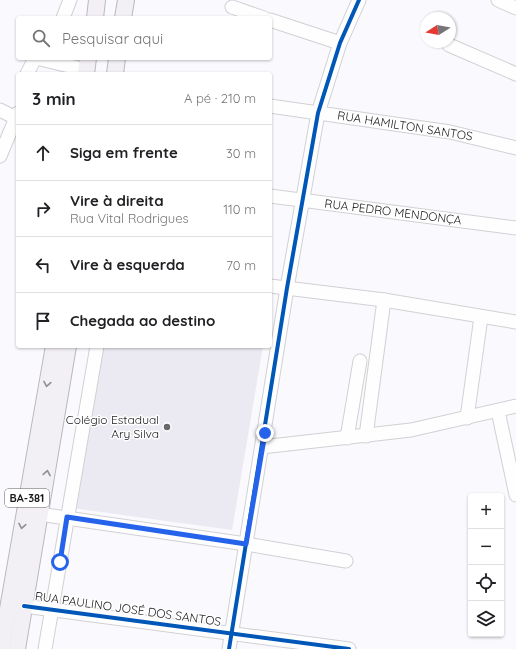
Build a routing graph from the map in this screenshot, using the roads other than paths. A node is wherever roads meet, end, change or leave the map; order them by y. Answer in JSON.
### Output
{"nodes":[{"id":1,"x":70,"y":0,"type":"edge"},
{"id":2,"x":97,"y":0,"type":"edge"},
{"id":3,"x":126,"y":0,"type":"edge"},
{"id":4,"x":359,"y":0,"type":"edge"},
{"id":5,"x":232,"y":7,"type":"dead end"},
{"id":6,"x":64,"y":16,"type":"edge"},
{"id":7,"x":94,"y":16,"type":"edge"},
{"id":8,"x":123,"y":16,"type":"edge"},
{"id":9,"x":258,"y":16,"type":"edge"},
{"id":10,"x":272,"y":21,"type":"edge"},
{"id":11,"x":340,"y":43,"type":"junction"},
{"id":12,"x":456,"y":48,"type":"edge"},
{"id":13,"x":34,"y":60,"type":"edge"},
{"id":14,"x":47,"y":60,"type":"edge"},
{"id":15,"x":117,"y":60,"type":"edge"},
{"id":16,"x":87,"y":67,"type":"edge"},
{"id":17,"x":28,"y":72,"type":"edge"},
{"id":18,"x":114,"y":72,"type":"edge"},
{"id":19,"x":516,"y":74,"type":"edge"},
{"id":20,"x":272,"y":106,"type":"edge"},
{"id":21,"x":0,"y":110,"type":"edge"},
{"id":22,"x":318,"y":113,"type":"junction"},
{"id":23,"x":16,"y":116,"type":"edge"},
{"id":24,"x":16,"y":121,"type":"edge"},
{"id":25,"x":516,"y":148,"type":"edge"},
{"id":26,"x":0,"y":156,"type":"edge"},
{"id":27,"x":272,"y":196,"type":"edge"},
{"id":28,"x":303,"y":200,"type":"junction"},
{"id":29,"x":516,"y":228,"type":"edge"},
{"id":30,"x":272,"y":286,"type":"edge"},
{"id":31,"x":287,"y":288,"type":"junction"},
{"id":32,"x":384,"y":300,"type":"junction"},
{"id":33,"x":481,"y":317,"type":"junction"},
{"id":34,"x":516,"y":322,"type":"edge"},
{"id":35,"x":54,"y":348,"type":"edge"},
{"id":36,"x":68,"y":348,"type":"edge"},
{"id":37,"x":98,"y":348,"type":"edge"},
{"id":38,"x":360,"y":361,"type":"dead end"},
{"id":39,"x":516,"y":406,"type":"edge"},
{"id":40,"x":498,"y":411,"type":"junction"},
{"id":41,"x":467,"y":418,"type":"junction"},
{"id":42,"x":366,"y":436,"type":"junction"},
{"id":43,"x":347,"y":438,"type":"junction"},
{"id":44,"x":262,"y":448,"type":"junction"},
{"id":45,"x":516,"y":495,"type":"edge"},
{"id":46,"x":39,"y":514,"type":"junction"},
{"id":47,"x":67,"y":517,"type":"junction"},
{"id":48,"x":246,"y":544,"type":"junction"},
{"id":49,"x":346,"y":561,"type":"dead end"},
{"id":50,"x":24,"y":606,"type":"junction"},
{"id":51,"x":52,"y":608,"type":"junction"},
{"id":52,"x":233,"y":634,"type":"junction"},
{"id":53,"x":1,"y":649,"type":"edge"},
{"id":54,"x":17,"y":649,"type":"edge"},
{"id":55,"x":45,"y":649,"type":"edge"},
{"id":56,"x":229,"y":649,"type":"edge"},
{"id":57,"x":349,"y":649,"type":"edge"}],
"edges":[{"from":1,"to":6,"type":"street"},
{"from":2,"to":7,"type":"main road"},
{"from":3,"to":8,"type":"main road"},
{"from":4,"to":11,"type":"street"},
{"from":5,"to":9,"type":"street"},
{"from":10,"to":11,"type":"street"},
{"from":11,"to":22,"type":"street"},
{"from":12,"to":19,"type":"street"},
{"from":13,"to":17,"type":"street"},
{"from":14,"to":16,"type":"street"},
{"from":15,"to":18,"type":"main road"},
{"from":20,"to":22,"type":"street","name":"RUA HAMILTON SANTOS"},
{"from":21,"to":23,"type":"street"},
{"from":22,"to":25,"type":"street","name":"RUA HAMILTON SANTOS"},
{"from":22,"to":28,"type":"street"},
{"from":24,"to":26,"type":"street"},
{"from":27,"to":28,"type":"street","name":"RUA PEDRO MENDONÇA"},
{"from":28,"to":29,"type":"street","name":"RUA PEDRO MENDONÇA"},
{"from":28,"to":31,"type":"street"},
{"from":30,"to":31,"type":"street"},
{"from":31,"to":32,"type":"street"},
{"from":31,"to":44,"type":"street"},
{"from":32,"to":33,"type":"street"},
{"from":32,"to":42,"type":"street"},
{"from":33,"to":34,"type":"street"},
{"from":33,"to":41,"type":"street"},
{"from":35,"to":53,"type":"main road","number":"BA-381","one_way":true},
{"from":46,"to":36,"type":"main road","number":"BA-381","one_way":true},
{"from":37,"to":47,"type":"street"},
{"from":38,"to":43,"type":"street"},
{"from":39,"to":40,"type":"street"},
{"from":40,"to":41,"type":"street"},
{"from":40,"to":45,"type":"street"},
{"from":41,"to":42,"type":"street"},
{"from":42,"to":43,"type":"street"},
{"from":43,"to":44,"type":"street"},
{"from":44,"to":48,"type":"street"},
{"from":46,"to":47,"type":"street"},
{"from":46,"to":50,"type":"main road","number":"BA-381"},
{"from":47,"to":48,"type":"street"},
{"from":47,"to":51,"type":"street"},
{"from":48,"to":49,"type":"street"},
{"from":48,"to":52,"type":"street"},
{"from":50,"to":51,"type":"street","name":"RUA PAULINO JOSÉ DOS SANTOS"},
{"from":50,"to":54,"type":"main road","number":"BA-381"},
{"from":51,"to":52,"type":"street","name":"RUA PAULINO JOSÉ DOS SANTOS"},
{"from":51,"to":55,"type":"street"},
{"from":52,"to":56,"type":"street"},
{"from":52,"to":57,"type":"street","name":"RUA PAULINO JOSÉ DOS SANTOS"}]}
